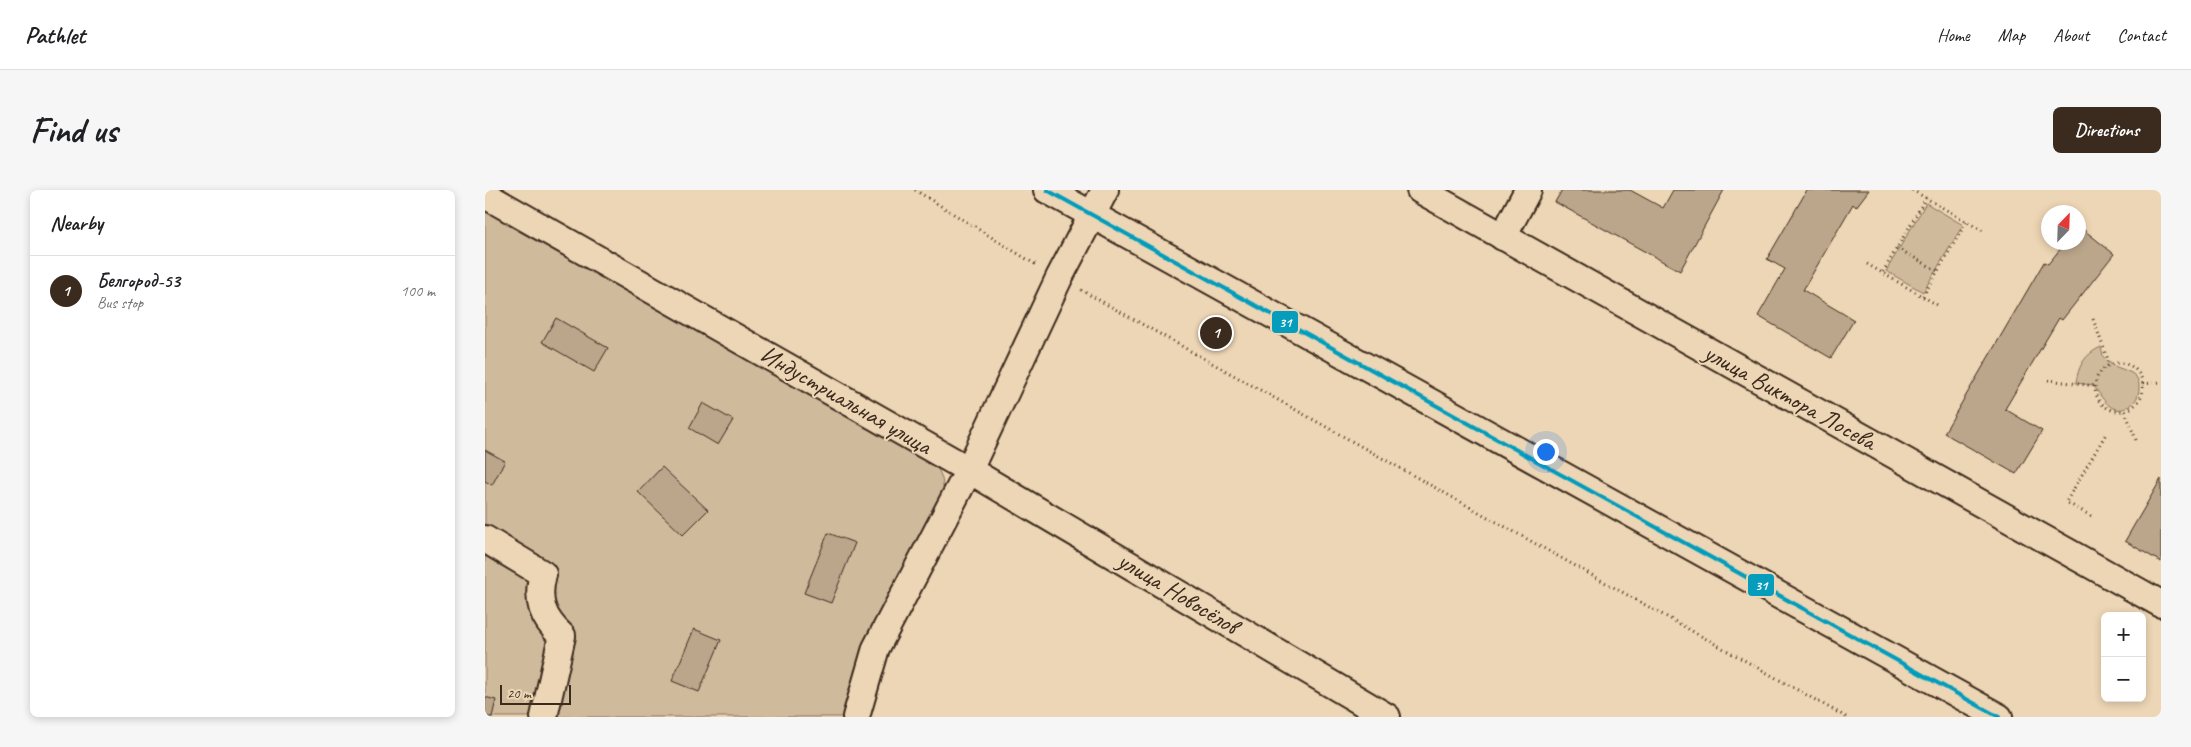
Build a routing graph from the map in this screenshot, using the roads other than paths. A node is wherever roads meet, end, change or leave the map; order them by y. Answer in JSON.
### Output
{"nodes":[{"id":1,"x":1047,"y":190,"type":"edge"},
{"id":2,"x":1105,"y":190,"type":"edge"},
{"id":3,"x":1420,"y":190,"type":"edge"},
{"id":4,"x":1528,"y":190,"type":"edge"},
{"id":5,"x":485,"y":195,"type":"edge"},
{"id":6,"x":1091,"y":215,"type":"junction"},
{"id":7,"x":1503,"y":236,"type":"junction"},
{"id":8,"x":969,"y":470,"type":"junction"},
{"id":9,"x":485,"y":539,"type":"edge"},
{"id":10,"x":2161,"y":604,"type":"edge"},
{"id":11,"x":544,"y":717,"type":"edge"},
{"id":12,"x":856,"y":717,"type":"edge"},
{"id":13,"x":1387,"y":717,"type":"edge"},
{"id":14,"x":1999,"y":717,"type":"edge"}],
"edges":[{"from":1,"to":6,"type":"street"},
{"from":2,"to":6,"type":"street"},
{"from":3,"to":7,"type":"street","name":"улица Виктора Лосева"},
{"from":4,"to":7,"type":"street"},
{"from":5,"to":8,"type":"street","name":"Индустриальная улица"},
{"from":6,"to":8,"type":"street"},
{"from":6,"to":14,"type":"street"},
{"from":7,"to":10,"type":"street","name":"улица Виктора Лосева"},
{"from":8,"to":12,"type":"street"},
{"from":8,"to":13,"type":"street","name":"улица Новосёлов"},
{"from":9,"to":11,"type":"street"}]}
